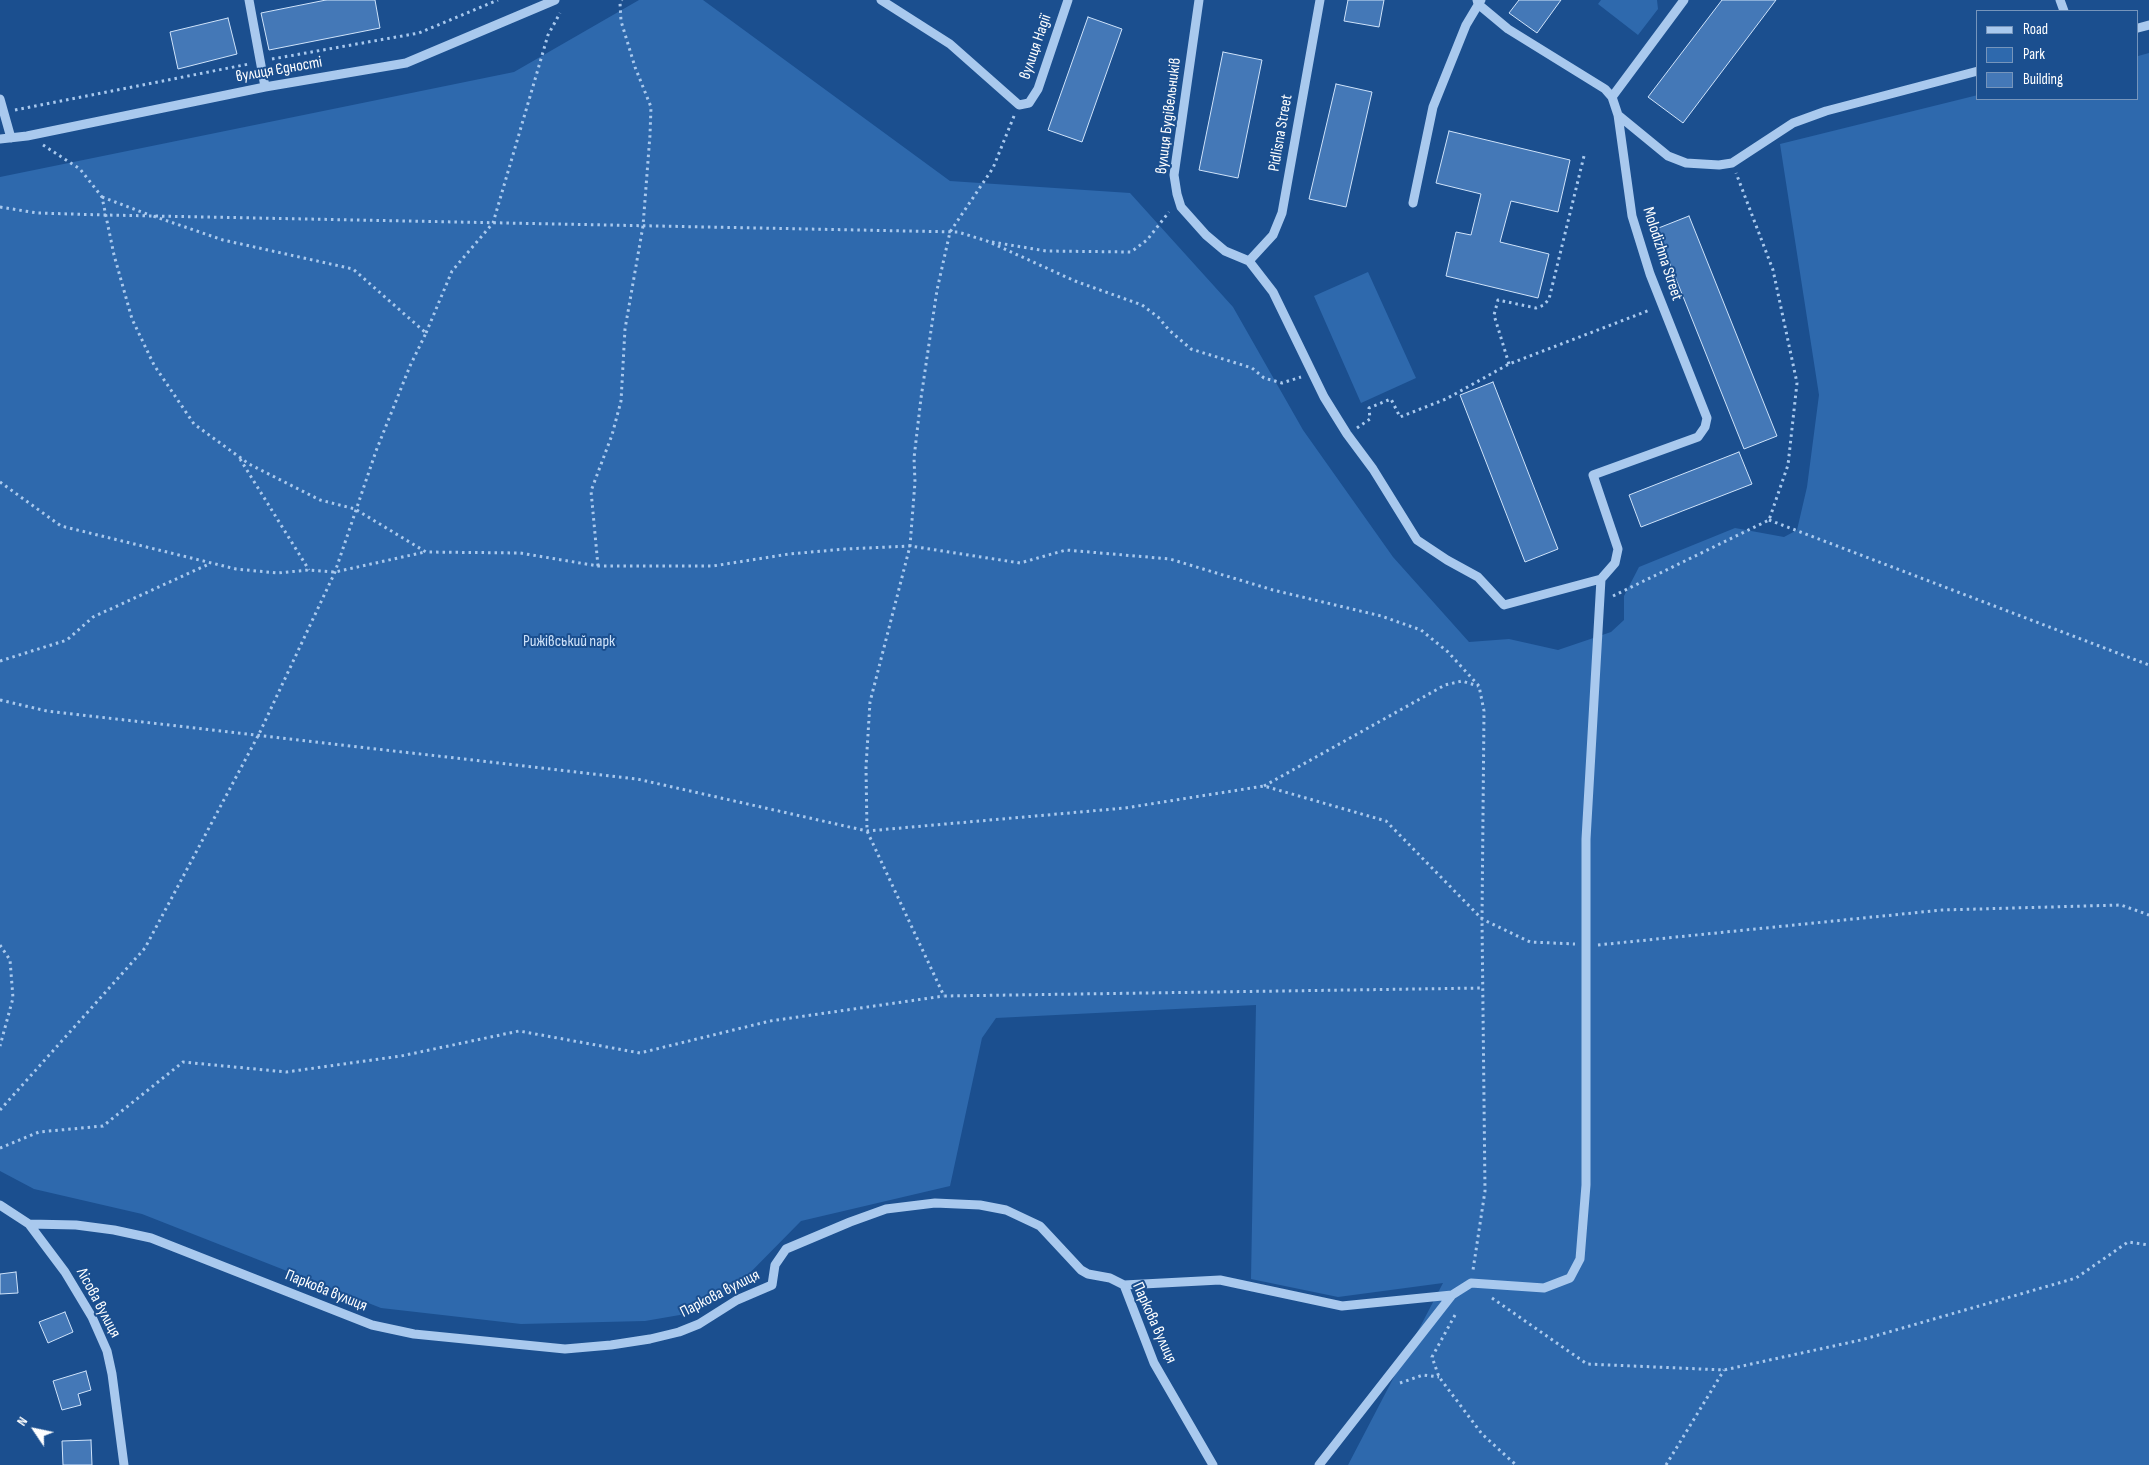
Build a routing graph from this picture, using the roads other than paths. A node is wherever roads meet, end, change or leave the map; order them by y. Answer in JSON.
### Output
{"nodes":[{"id":1,"x":249,"y":0,"type":"edge"},
{"id":2,"x":555,"y":0,"type":"edge"},
{"id":3,"x":881,"y":0,"type":"edge"},
{"id":4,"x":1068,"y":0,"type":"edge"},
{"id":5,"x":1199,"y":0,"type":"edge"},
{"id":6,"x":1320,"y":0,"type":"edge"},
{"id":7,"x":1684,"y":0,"type":"edge"},
{"id":8,"x":1478,"y":1,"type":"edge"},
{"id":9,"x":1976,"y":72,"type":"edge"},
{"id":10,"x":265,"y":87,"type":"junction"},
{"id":11,"x":1612,"y":97,"type":"junction"},
{"id":12,"x":0,"y":99,"type":"edge"},
{"id":13,"x":1618,"y":115,"type":"junction"},
{"id":14,"x":11,"y":138,"type":"junction"},
{"id":15,"x":0,"y":139,"type":"edge"},
{"id":16,"x":1413,"y":203,"type":"dead end"},
{"id":17,"x":1249,"y":261,"type":"junction"},
{"id":18,"x":1601,"y":579,"type":"junction"},
{"id":19,"x":0,"y":1205,"type":"edge"},
{"id":20,"x":29,"y":1224,"type":"junction"},
{"id":21,"x":1124,"y":1285,"type":"junction"},
{"id":22,"x":1452,"y":1295,"type":"junction"},
{"id":23,"x":124,"y":1465,"type":"edge"},
{"id":24,"x":1213,"y":1465,"type":"edge"},
{"id":25,"x":1319,"y":1465,"type":"edge"}],
"edges":[{"from":1,"to":10,"type":"street"},
{"from":2,"to":10,"type":"street","name":"вулиця Єдності"},
{"from":3,"to":4,"type":"street","name":"вулиця Надії"},
{"from":5,"to":17,"type":"street","name":"вулиця Будівельників"},
{"from":6,"to":17,"type":"street","name":"Pidlisna Street"},
{"from":7,"to":11,"type":"street"},
{"from":8,"to":11,"type":"street"},
{"from":8,"to":16,"type":"street"},
{"from":9,"to":13,"type":"street"},
{"from":10,"to":14,"type":"street","name":"вулиця Єдності"},
{"from":11,"to":13,"type":"street","name":"Molodizhna Street"},
{"from":12,"to":14,"type":"street"},
{"from":13,"to":18,"type":"street","name":"Molodizhna Street"},
{"from":14,"to":15,"type":"street","name":"вулиця Єдності"},
{"from":17,"to":18,"type":"street"},
{"from":18,"to":22,"type":"street"},
{"from":19,"to":20,"type":"street"},
{"from":20,"to":21,"type":"street","name":"Паркова вулиця"},
{"from":20,"to":23,"type":"street","name":"Лісова вулиця"},
{"from":21,"to":22,"type":"street"},
{"from":21,"to":24,"type":"street","name":"Паркова вулиця"},
{"from":22,"to":25,"type":"street"}]}
